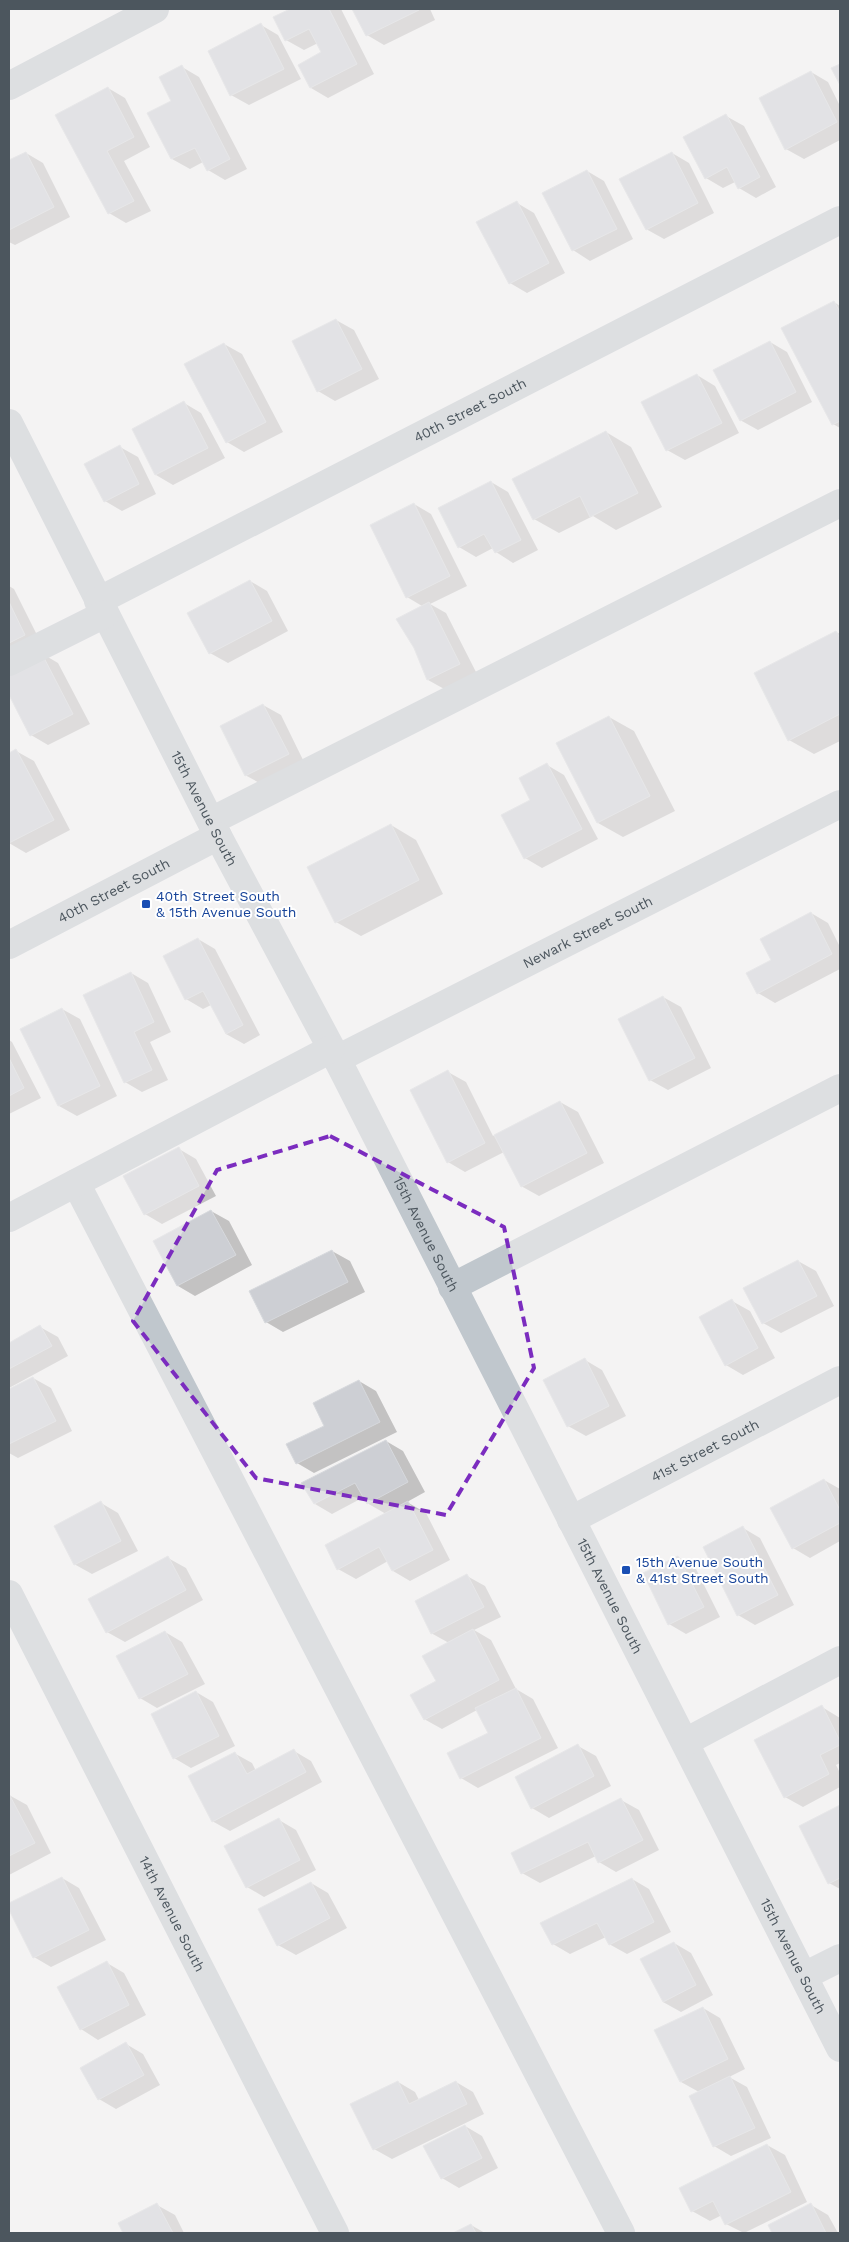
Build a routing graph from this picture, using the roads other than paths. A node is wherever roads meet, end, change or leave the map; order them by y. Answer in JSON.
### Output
{"nodes":[{"id":1,"x":155,"y":9,"type":"edge"},
{"id":2,"x":9,"y":86,"type":"edge"},
{"id":3,"x":840,"y":220,"type":"edge"},
{"id":4,"x":9,"y":423,"type":"edge"},
{"id":5,"x":840,"y":504,"type":"edge"},
{"id":6,"x":102,"y":607,"type":"junction"},
{"id":7,"x":9,"y":662,"type":"edge"},
{"id":8,"x":840,"y":804,"type":"edge"},
{"id":9,"x":215,"y":829,"type":"junction"},
{"id":10,"x":9,"y":944,"type":"edge"},
{"id":11,"x":334,"y":1054,"type":"junction"},
{"id":12,"x":840,"y":1088,"type":"edge"},
{"id":13,"x":76,"y":1183,"type":"junction"},
{"id":14,"x":9,"y":1218,"type":"edge"},
{"id":15,"x":452,"y":1286,"type":"junction"},
{"id":16,"x":840,"y":1380,"type":"edge"},
{"id":17,"x":570,"y":1520,"type":"junction"},
{"id":18,"x":9,"y":1594,"type":"edge"},
{"id":19,"x":840,"y":1660,"type":"edge"},
{"id":20,"x":685,"y":1742,"type":"junction"},
{"id":21,"x":840,"y":1958,"type":"edge"},
{"id":22,"x":804,"y":1976,"type":"junction"},
{"id":23,"x":840,"y":2048,"type":"edge"},
{"id":24,"x":335,"y":2233,"type":"edge"},
{"id":25,"x":621,"y":2233,"type":"edge"}],
"edges":[{"from":1,"to":2,"type":"street"},
{"from":3,"to":6,"type":"street","name":"40th Street South"},
{"from":4,"to":6,"type":"street","name":"15th Avenue South"},
{"from":5,"to":9,"type":"street","name":"40th Street South"},
{"from":6,"to":7,"type":"street","name":"40th Street South"},
{"from":6,"to":9,"type":"street","name":"15th Avenue South"},
{"from":8,"to":11,"type":"street","name":"Newark Street South"},
{"from":9,"to":10,"type":"street","name":"40th Street South"},
{"from":9,"to":11,"type":"street","name":"15th Avenue South"},
{"from":11,"to":13,"type":"street","name":"Newark Street South"},
{"from":11,"to":15,"type":"street","name":"15th Avenue South"},
{"from":12,"to":15,"type":"street"},
{"from":13,"to":14,"type":"street","name":"Newark Street South"},
{"from":13,"to":25,"type":"street"},
{"from":15,"to":17,"type":"street","name":"15th Avenue South"},
{"from":16,"to":17,"type":"street","name":"41st Street South"},
{"from":17,"to":20,"type":"street","name":"15th Avenue South"},
{"from":18,"to":24,"type":"street","name":"14th Avenue South"},
{"from":19,"to":20,"type":"street"},
{"from":20,"to":22,"type":"street","name":"15th Avenue South"},
{"from":21,"to":22,"type":"street"},
{"from":22,"to":23,"type":"street","name":"15th Avenue South"}]}
